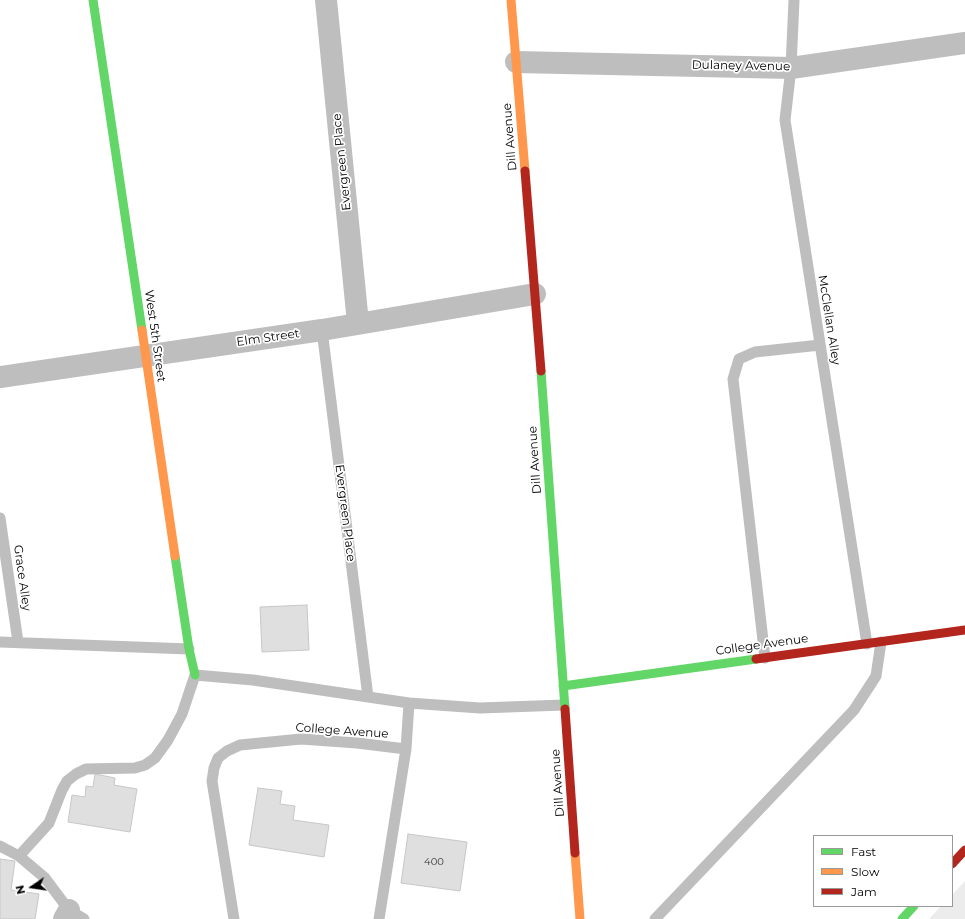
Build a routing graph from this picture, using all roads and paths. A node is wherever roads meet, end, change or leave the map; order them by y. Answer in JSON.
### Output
{"nodes":[{"id":1,"x":93,"y":0,"type":"edge"},
{"id":2,"x":326,"y":0,"type":"edge"},
{"id":3,"x":511,"y":0,"type":"edge"},
{"id":4,"x":794,"y":0,"type":"edge"},
{"id":5,"x":965,"y":43,"type":"edge"},
{"id":6,"x":516,"y":62,"type":"junction"},
{"id":7,"x":791,"y":68,"type":"junction"},
{"id":8,"x":535,"y":294,"type":"junction"},
{"id":9,"x":358,"y":324,"type":"junction"},
{"id":10,"x":322,"y":330,"type":"junction"},
{"id":11,"x":820,"y":345,"type":"junction"},
{"id":12,"x":146,"y":356,"type":"junction"},
{"id":13,"x":0,"y":378,"type":"edge"},
{"id":14,"x":0,"y":518,"type":"edge"},
{"id":15,"x":965,"y":630,"type":"edge"},
{"id":16,"x":0,"y":642,"type":"edge"},
{"id":17,"x":18,"y":642,"type":"junction"},
{"id":18,"x":881,"y":642,"type":"junction"},
{"id":19,"x":867,"y":644,"type":"junction"},
{"id":20,"x":189,"y":649,"type":"junction"},
{"id":21,"x":765,"y":658,"type":"junction"},
{"id":22,"x":195,"y":675,"type":"junction"},
{"id":23,"x":563,"y":686,"type":"junction"},
{"id":24,"x":368,"y":697,"type":"junction"},
{"id":25,"x":409,"y":703,"type":"junction"},
{"id":26,"x":564,"y":705,"type":"junction"},
{"id":27,"x":406,"y":749,"type":"junction"},
{"id":28,"x":0,"y":846,"type":"edge"},
{"id":29,"x":965,"y":850,"type":"edge"},
{"id":30,"x":19,"y":856,"type":"junction"},
{"id":31,"x":953,"y":863,"type":"edge"},
{"id":32,"x":913,"y":907,"type":"edge"},
{"id":33,"x":72,"y":916,"type":"edge"},
{"id":34,"x":234,"y":919,"type":"edge"},
{"id":35,"x":379,"y":919,"type":"edge"},
{"id":36,"x":580,"y":919,"type":"edge"},
{"id":37,"x":655,"y":919,"type":"edge"},
{"id":38,"x":902,"y":919,"type":"edge"}],
"edges":[{"from":1,"to":12,"type":"street","name":"West 5th Street"},
{"from":2,"to":9,"type":"street","name":"Evergreen Place"},
{"from":3,"to":6,"type":"street","name":"Dill Avenue"},
{"from":4,"to":7,"type":"lane","name":"McClellan Alley"},
{"from":5,"to":7,"type":"street","name":"Dulaney Avenue"},
{"from":6,"to":7,"type":"street","name":"Dulaney Avenue"},
{"from":6,"to":8,"type":"street","name":"Dill Avenue"},
{"from":7,"to":11,"type":"lane","name":"McClellan Alley"},
{"from":8,"to":9,"type":"street","name":"Elm Street"},
{"from":8,"to":23,"type":"street","name":"Dill Avenue"},
{"from":9,"to":10,"type":"street","name":"Elm Street"},
{"from":10,"to":12,"type":"street","name":"Elm Street"},
{"from":10,"to":24,"type":"lane","name":"Evergreen Place"},
{"from":11,"to":19,"type":"lane","name":"McClellan Alley"},
{"from":11,"to":21,"type":"lane"},
{"from":12,"to":13,"type":"street","name":"Elm Street"},
{"from":12,"to":20,"type":"street","name":"West 5th Street"},
{"from":14,"to":17,"type":"lane","name":"Grace Alley"},
{"from":15,"to":18,"type":"street","name":"College Avenue"},
{"from":16,"to":17,"type":"lane"},
{"from":17,"to":20,"type":"lane"},
{"from":18,"to":19,"type":"street","name":"College Avenue"},
{"from":18,"to":37,"type":"lane"},
{"from":19,"to":21,"type":"street","name":"College Avenue"},
{"from":20,"to":22,"type":"street","name":"West 5th Street"},
{"from":21,"to":23,"type":"street","name":"College Avenue"},
{"from":22,"to":24,"type":"lane"},
{"from":22,"to":30,"type":"lane"},
{"from":23,"to":26,"type":"street","name":"Dill Avenue"},
{"from":24,"to":25,"type":"lane"},
{"from":25,"to":26,"type":"lane"},
{"from":25,"to":27,"type":"lane"},
{"from":26,"to":36,"type":"street","name":"Dill Avenue"},
{"from":27,"to":34,"type":"lane","name":"College Avenue"},
{"from":27,"to":35,"type":"lane"},
{"from":28,"to":30,"type":"lane"},
{"from":29,"to":31,"type":"street"},
{"from":30,"to":33,"type":"lane"},
{"from":32,"to":38,"type":"street"}]}
